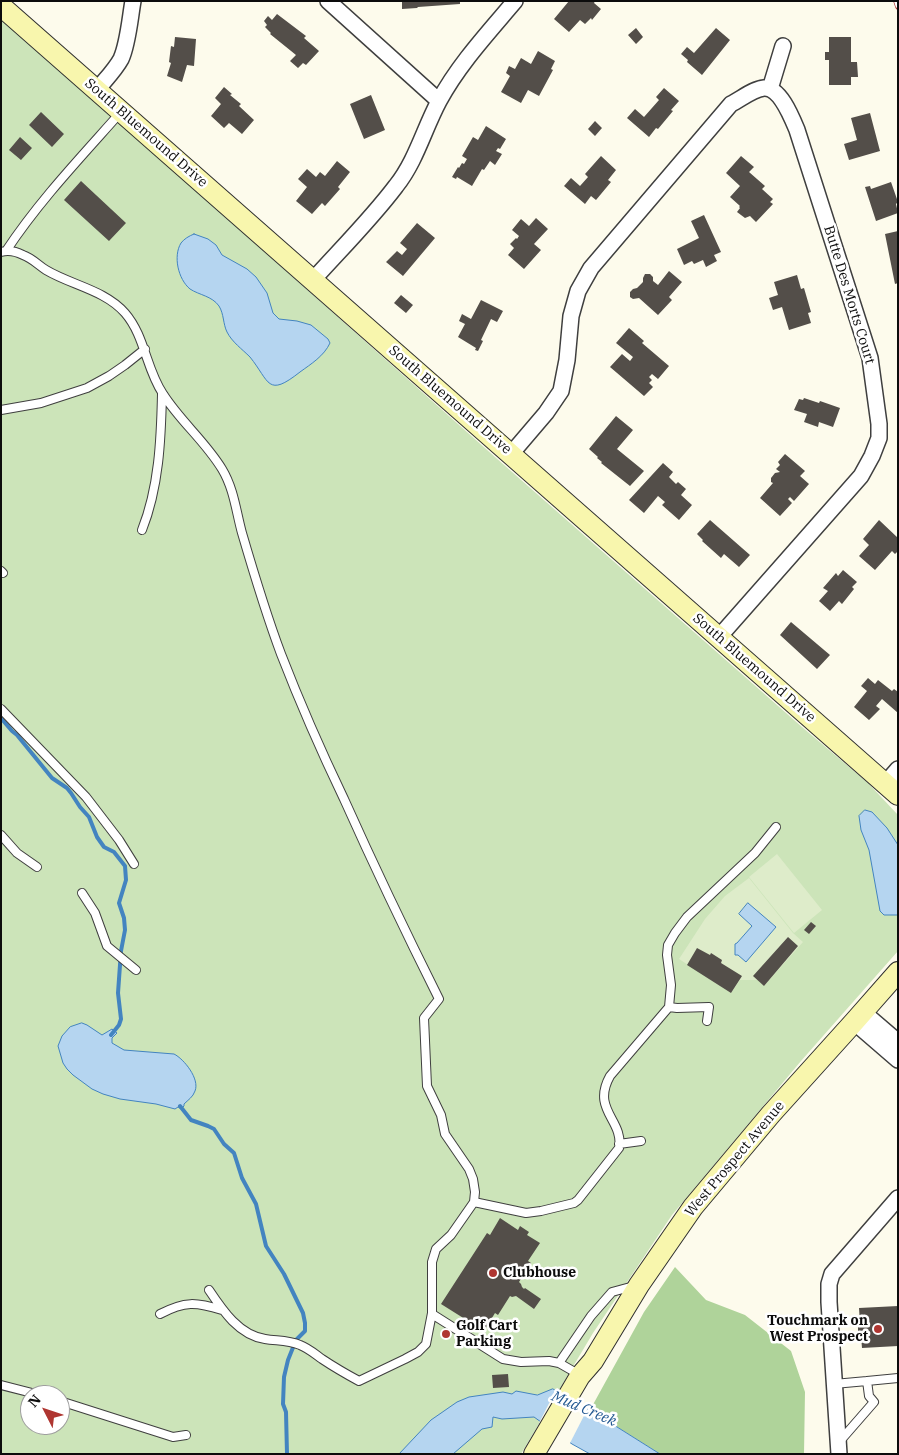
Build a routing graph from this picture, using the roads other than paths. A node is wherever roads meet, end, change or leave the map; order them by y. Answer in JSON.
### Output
{"nodes":[{"id":1,"x":133,"y":1,"type":"edge"},
{"id":2,"x":328,"y":1,"type":"edge"},
{"id":3,"x":515,"y":1,"type":"edge"},
{"id":4,"x":1,"y":6,"type":"edge"},
{"id":5,"x":783,"y":46,"type":"dead end"},
{"id":6,"x":770,"y":88,"type":"junction"},
{"id":7,"x":97,"y":90,"type":"junction"},
{"id":8,"x":439,"y":101,"type":"junction"},
{"id":9,"x":122,"y":112,"type":"junction"},
{"id":10,"x":4,"y":251,"type":"edge"},
{"id":11,"x":312,"y":280,"type":"junction"},
{"id":12,"x":144,"y":348,"type":"junction"},
{"id":13,"x":162,"y":394,"type":"junction"},
{"id":14,"x":1,"y":410,"type":"edge"},
{"id":15,"x":511,"y":454,"type":"junction"},
{"id":16,"x":142,"y":530,"type":"dead end"},
{"id":17,"x":719,"y":637,"type":"junction"},
{"id":18,"x":1,"y":708,"type":"edge"},
{"id":19,"x":894,"y":783,"type":"edge"},
{"id":20,"x":776,"y":827,"type":"dead end"},
{"id":21,"x":1,"y":835,"type":"edge"},
{"id":22,"x":134,"y":864,"type":"dead end"},
{"id":23,"x":37,"y":867,"type":"dead end"},
{"id":24,"x":82,"y":893,"type":"dead end"},
{"id":25,"x":134,"y":969,"type":"dead end"},
{"id":26,"x":898,"y":972,"type":"edge"},
{"id":27,"x":668,"y":1006,"type":"junction"},
{"id":28,"x":859,"y":1017,"type":"junction"},
{"id":29,"x":707,"y":1021,"type":"dead end"},
{"id":30,"x":898,"y":1042,"type":"edge"},
{"id":31,"x":898,"y":1060,"type":"edge"},
{"id":32,"x":641,"y":1141,"type":"dead end"},
{"id":33,"x":619,"y":1144,"type":"junction"},
{"id":34,"x":898,"y":1198,"type":"edge"},
{"id":35,"x":474,"y":1202,"type":"junction"},
{"id":36,"x":639,"y":1285,"type":"junction"},
{"id":37,"x":209,"y":1290,"type":"dead end"},
{"id":38,"x":223,"y":1310,"type":"junction"},
{"id":39,"x":160,"y":1314,"type":"dead end"},
{"id":40,"x":432,"y":1314,"type":"junction"},
{"id":41,"x":559,"y":1363,"type":"junction"},
{"id":42,"x":898,"y":1378,"type":"edge"},
{"id":43,"x":582,"y":1381,"type":"junction"},
{"id":44,"x":867,"y":1381,"type":"junction"},
{"id":45,"x":834,"y":1384,"type":"junction"},
{"id":46,"x":1,"y":1385,"type":"edge"},
{"id":47,"x":20,"y":1390,"type":"edge"},
{"id":48,"x":70,"y":1404,"type":"edge"},
{"id":49,"x":186,"y":1436,"type":"dead end"},
{"id":50,"x":552,"y":1442,"type":"edge"},
{"id":51,"x":839,"y":1448,"type":"edge"},
{"id":52,"x":534,"y":1454,"type":"edge"}],
"edges":[{"from":1,"to":7,"type":"street"},
{"from":2,"to":8,"type":"street"},
{"from":3,"to":8,"type":"street"},
{"from":4,"to":7,"type":"main road","name":"South Bluemound Drive"},
{"from":5,"to":6,"type":"street"},
{"from":6,"to":15,"type":"street"},
{"from":6,"to":17,"type":"street","name":"Butte Des Morts Court"},
{"from":7,"to":9,"type":"main road","name":"South Bluemound Drive"},
{"from":8,"to":11,"type":"street"},
{"from":9,"to":10,"type":"lane"},
{"from":9,"to":11,"type":"main road","name":"South Bluemound Drive"},
{"from":10,"to":12,"type":"lane"},
{"from":11,"to":15,"type":"main road","name":"South Bluemound Drive"},
{"from":12,"to":13,"type":"lane"},
{"from":12,"to":14,"type":"lane"},
{"from":13,"to":16,"type":"lane"},
{"from":13,"to":35,"type":"lane"},
{"from":15,"to":17,"type":"main road","name":"South Bluemound Drive"},
{"from":17,"to":19,"type":"main road","name":"South Bluemound Drive"},
{"from":18,"to":22,"type":"lane"},
{"from":20,"to":27,"type":"lane"},
{"from":21,"to":23,"type":"lane"},
{"from":24,"to":25,"type":"lane"},
{"from":26,"to":28,"type":"main road","name":"West Prospect Avenue"},
{"from":27,"to":29,"type":"lane"},
{"from":27,"to":33,"type":"lane"},
{"from":28,"to":30,"type":"street"},
{"from":28,"to":31,"type":"street"},
{"from":28,"to":36,"type":"main road","name":"West Prospect Avenue"},
{"from":32,"to":33,"type":"lane"},
{"from":33,"to":35,"type":"lane"},
{"from":34,"to":45,"type":"street"},
{"from":35,"to":40,"type":"lane"},
{"from":36,"to":41,"type":"lane"},
{"from":36,"to":43,"type":"main road","name":"West Prospect Avenue"},
{"from":37,"to":38,"type":"lane"},
{"from":38,"to":39,"type":"lane"},
{"from":38,"to":40,"type":"lane"},
{"from":40,"to":41,"type":"lane"},
{"from":41,"to":43,"type":"lane"},
{"from":42,"to":44,"type":"lane"},
{"from":43,"to":50,"type":"main road","name":"West Prospect Avenue"},
{"from":44,"to":45,"type":"lane"},
{"from":44,"to":51,"type":"lane"},
{"from":45,"to":51,"type":"street"},
{"from":46,"to":47,"type":"lane"},
{"from":48,"to":49,"type":"lane"},
{"from":50,"to":52,"type":"main road","name":"West Prospect Avenue"}]}
